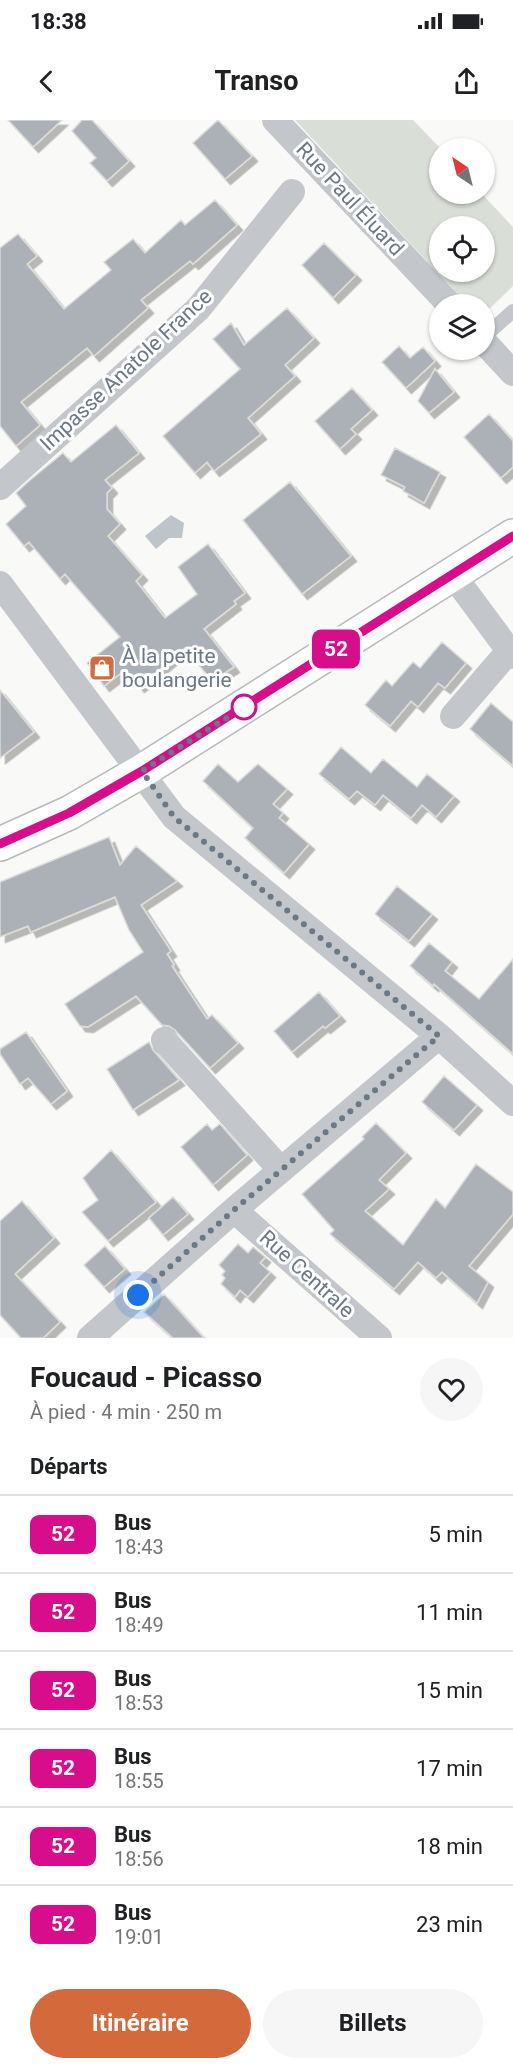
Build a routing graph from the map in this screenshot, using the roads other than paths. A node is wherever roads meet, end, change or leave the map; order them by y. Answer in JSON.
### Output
{"nodes":[{"id":1,"x":275,"y":120,"type":"edge"},
{"id":2,"x":292,"y":192,"type":"dead end"},
{"id":3,"x":440,"y":294,"type":"edge"},
{"id":4,"x":513,"y":311,"type":"edge"},
{"id":5,"x":495,"y":327,"type":"edge"},
{"id":6,"x":495,"y":354,"type":"edge"},
{"id":7,"x":513,"y":373,"type":"edge"},
{"id":8,"x":0,"y":487,"type":"edge"},
{"id":9,"x":513,"y":536,"type":"edge"},
{"id":10,"x":453,"y":575,"type":"junction"},
{"id":11,"x":0,"y":584,"type":"edge"},
{"id":12,"x":511,"y":653,"type":"edge"},
{"id":13,"x":453,"y":716,"type":"dead end"},
{"id":14,"x":142,"y":771,"type":"junction"},
{"id":15,"x":0,"y":844,"type":"edge"},
{"id":16,"x":439,"y":1036,"type":"junction"},
{"id":17,"x":164,"y":1040,"type":"dead end"},
{"id":18,"x":513,"y":1103,"type":"edge"},
{"id":19,"x":281,"y":1170,"type":"junction"},
{"id":20,"x":234,"y":1210,"type":"junction"},
{"id":21,"x":90,"y":1338,"type":"edge"},
{"id":22,"x":379,"y":1338,"type":"edge"}],
"edges":[{"from":1,"to":3,"type":"street","name":"Rue Paul Éluard"},
{"from":2,"to":8,"type":"street","name":"Impasse Anatole France"},
{"from":4,"to":5,"type":"lane"},
{"from":6,"to":7,"type":"street"},
{"from":9,"to":10,"type":"main road"},
{"from":10,"to":12,"type":"street"},
{"from":10,"to":14,"type":"main road"},
{"from":11,"to":14,"type":"street"},
{"from":12,"to":13,"type":"street"},
{"from":14,"to":15,"type":"main road"},
{"from":14,"to":16,"type":"street"},
{"from":16,"to":18,"type":"street"},
{"from":16,"to":19,"type":"street"},
{"from":17,"to":19,"type":"street"},
{"from":19,"to":20,"type":"street"},
{"from":20,"to":21,"type":"street"},
{"from":20,"to":22,"type":"street","name":"Rue Centrale"}]}
